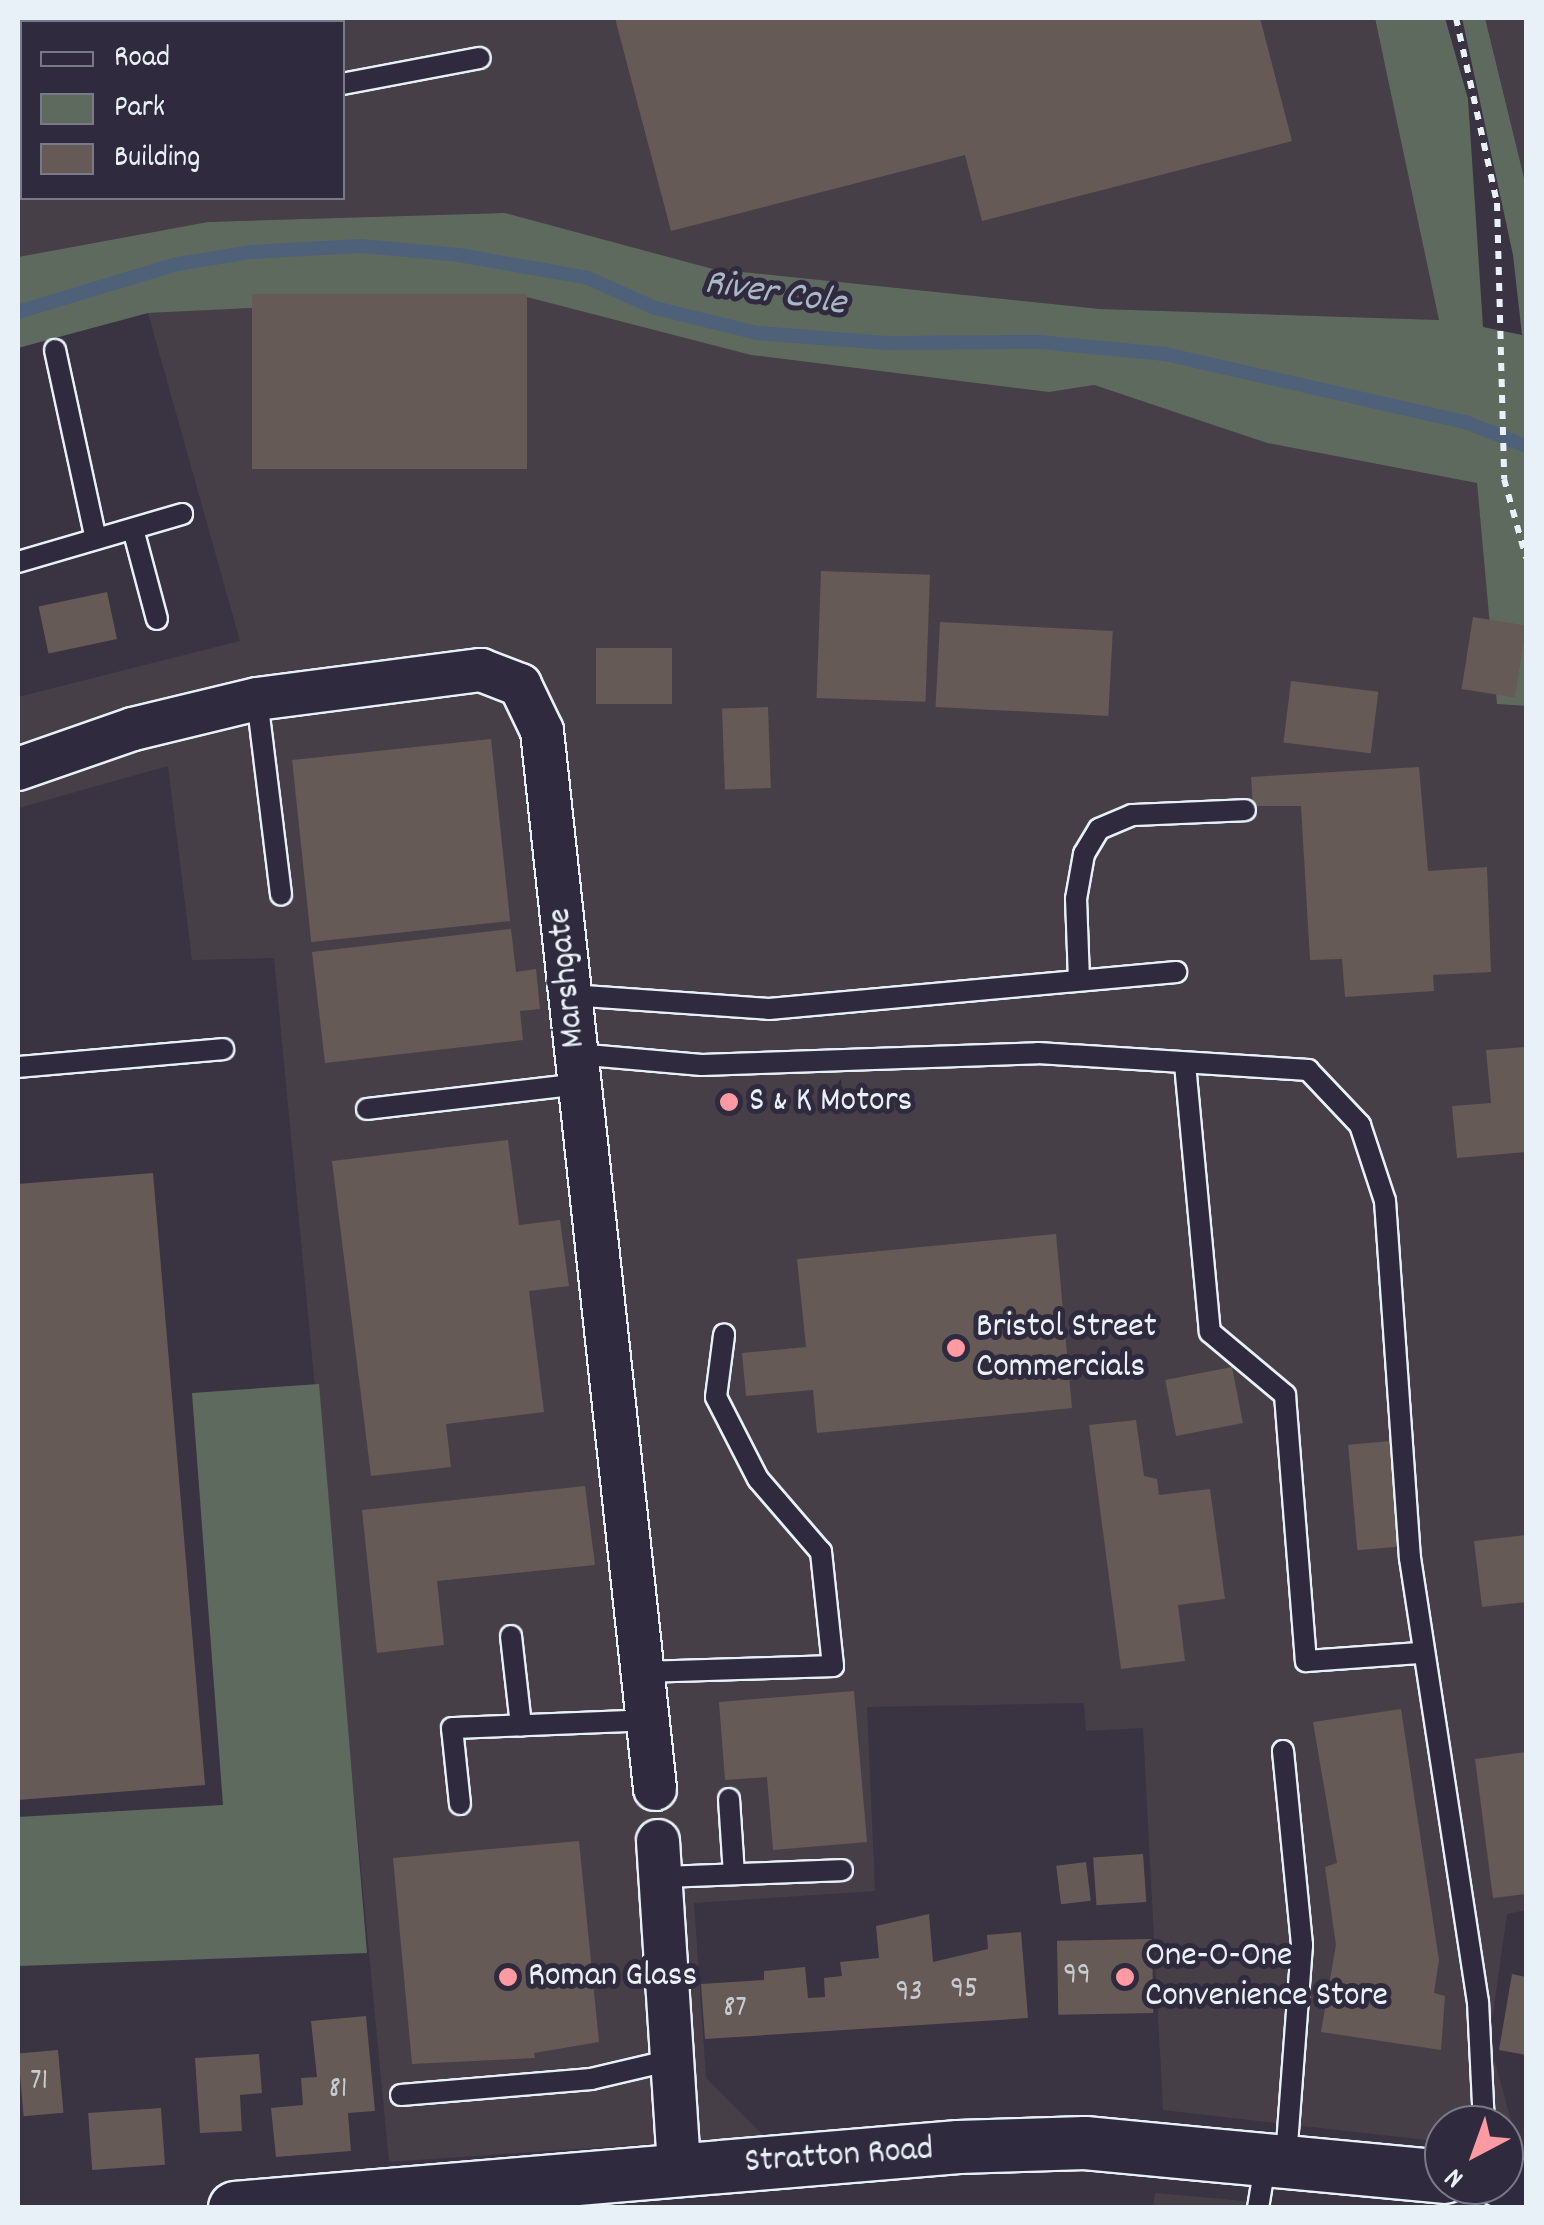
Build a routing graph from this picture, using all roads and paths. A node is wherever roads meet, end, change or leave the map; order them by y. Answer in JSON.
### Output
{"nodes":[{"id":1,"x":1456,"y":18,"type":"edge"},
{"id":2,"x":480,"y":58,"type":"dead end"},
{"id":3,"x":345,"y":83,"type":"edge"},
{"id":4,"x":55,"y":350,"type":"dead end"},
{"id":5,"x":182,"y":514,"type":"dead end"},
{"id":6,"x":133,"y":529,"type":"junction"},
{"id":7,"x":96,"y":539,"type":"junction"},
{"id":8,"x":1526,"y":558,"type":"edge"},
{"id":9,"x":18,"y":562,"type":"edge"},
{"id":10,"x":157,"y":619,"type":"dead end"},
{"id":11,"x":257,"y":699,"type":"junction"},
{"id":12,"x":18,"y":769,"type":"edge"},
{"id":13,"x":1244,"y":810,"type":"dead end"},
{"id":14,"x":281,"y":894,"type":"dead end"},
{"id":15,"x":1176,"y":972,"type":"dead end"},
{"id":16,"x":1080,"y":980,"type":"junction"},
{"id":17,"x":570,"y":995,"type":"junction"},
{"id":18,"x":223,"y":1048,"type":"dead end"},
{"id":19,"x":1185,"y":1064,"type":"junction"},
{"id":20,"x":18,"y":1067,"type":"edge"},
{"id":21,"x":578,"y":1069,"type":"junction"},
{"id":22,"x":366,"y":1110,"type":"dead end"},
{"id":23,"x":724,"y":1335,"type":"dead end"},
{"id":24,"x":511,"y":1636,"type":"dead end"},
{"id":25,"x":1420,"y":1652,"type":"junction"},
{"id":26,"x":645,"y":1672,"type":"junction"},
{"id":27,"x":649,"y":1720,"type":"junction"},
{"id":28,"x":521,"y":1726,"type":"junction"},
{"id":29,"x":1283,"y":1751,"type":"dead end"},
{"id":30,"x":654,"y":1790,"type":"dead end"},
{"id":31,"x":729,"y":1800,"type":"dead end"},
{"id":32,"x":460,"y":1804,"type":"dead end"},
{"id":33,"x":660,"y":1859,"type":"joint"},
{"id":34,"x":842,"y":1870,"type":"dead end"},
{"id":35,"x":734,"y":1874,"type":"junction"},
{"id":36,"x":672,"y":2060,"type":"junction"},
{"id":37,"x":402,"y":2095,"type":"dead end"},
{"id":38,"x":1483,"y":2105,"type":"edge"},
{"id":39,"x":1276,"y":2158,"type":"junction"},
{"id":40,"x":680,"y":2169,"type":"junction"},
{"id":41,"x":1424,"y":2175,"type":"edge"},
{"id":42,"x":235,"y":2208,"type":"edge"},
{"id":43,"x":1258,"y":2208,"type":"edge"}],
"edges":[{"from":1,"to":8,"type":"path"},
{"from":2,"to":3,"type":"lane"},
{"from":4,"to":7,"type":"lane"},
{"from":5,"to":6,"type":"lane"},
{"from":6,"to":7,"type":"lane"},
{"from":6,"to":10,"type":"lane"},
{"from":7,"to":9,"type":"lane"},
{"from":11,"to":12,"type":"street","name":"Marshgate"},
{"from":11,"to":14,"type":"lane"},
{"from":11,"to":17,"type":"street","name":"Marshgate"},
{"from":13,"to":16,"type":"lane"},
{"from":15,"to":16,"type":"lane"},
{"from":16,"to":17,"type":"lane"},
{"from":17,"to":21,"type":"street","name":"Marshgate"},
{"from":18,"to":20,"type":"lane"},
{"from":19,"to":21,"type":"lane"},
{"from":19,"to":25,"type":"lane"},
{"from":19,"to":25,"type":"lane"},
{"from":21,"to":22,"type":"lane"},
{"from":21,"to":26,"type":"street","name":"Marshgate"},
{"from":23,"to":26,"type":"lane"},
{"from":24,"to":28,"type":"lane"},
{"from":25,"to":38,"type":"lane"},
{"from":26,"to":27,"type":"street","name":"Marshgate"},
{"from":27,"to":28,"type":"lane"},
{"from":27,"to":30,"type":"street","name":"Marshgate"},
{"from":28,"to":32,"type":"lane"},
{"from":29,"to":39,"type":"lane"},
{"from":31,"to":35,"type":"lane"},
{"from":33,"to":35,"type":"lane"},
{"from":33,"to":36,"type":"street"},
{"from":34,"to":35,"type":"lane"},
{"from":36,"to":37,"type":"lane"},
{"from":36,"to":40,"type":"street"},
{"from":39,"to":40,"type":"street","name":"Stratton Road"},
{"from":39,"to":41,"type":"street","name":"Stratton Road"},
{"from":39,"to":43,"type":"lane"},
{"from":40,"to":42,"type":"street","name":"Stratton Road"}]}
